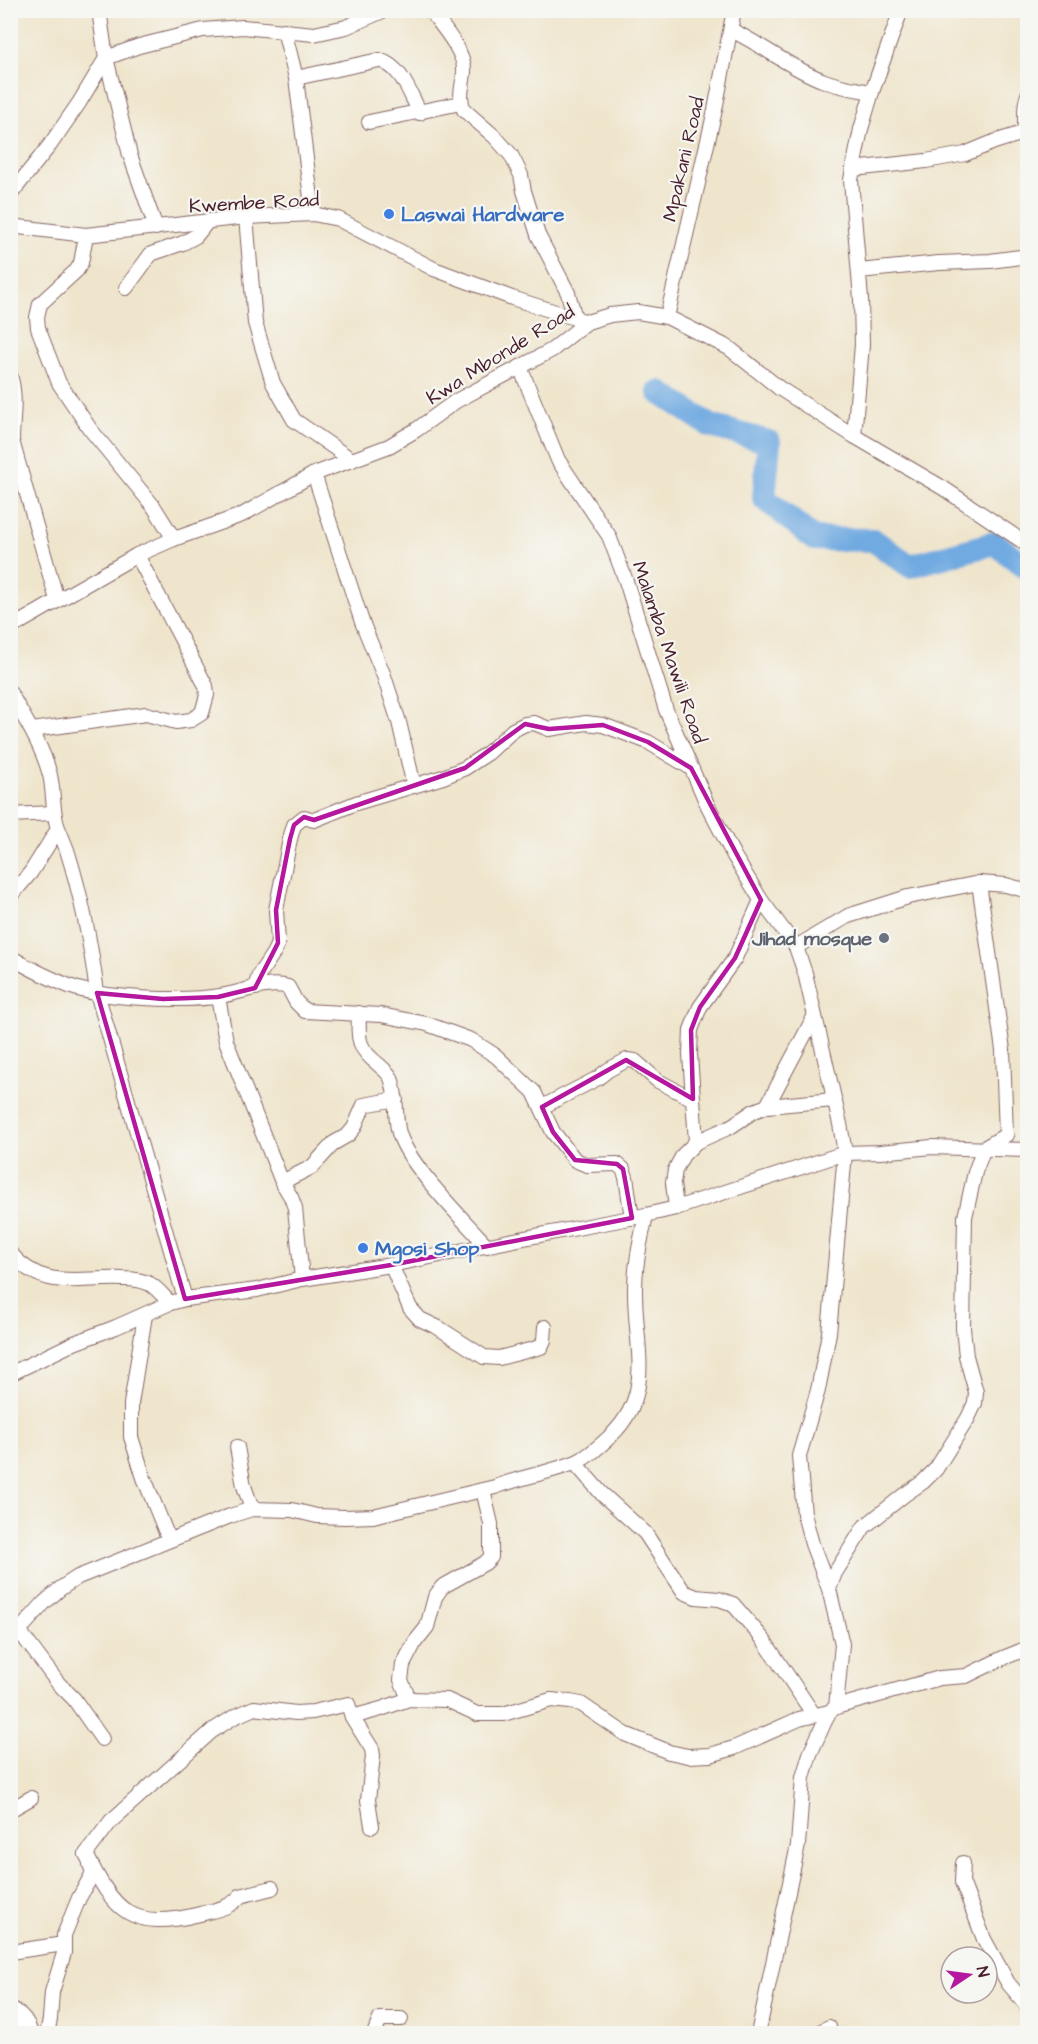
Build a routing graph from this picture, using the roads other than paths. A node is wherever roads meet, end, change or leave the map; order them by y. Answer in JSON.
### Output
{"nodes":[{"id":1,"x":99,"y":10,"type":"edge"},
{"id":2,"x":386,"y":10,"type":"edge"},
{"id":3,"x":430,"y":10,"type":"edge"},
{"id":4,"x":734,"y":10,"type":"edge"},
{"id":5,"x":901,"y":10,"type":"edge"},
{"id":6,"x":284,"y":30,"type":"junction"},
{"id":7,"x":731,"y":30,"type":"junction"},
{"id":8,"x":106,"y":58,"type":"junction"},
{"id":9,"x":296,"y":78,"type":"junction"},
{"id":10,"x":872,"y":92,"type":"junction"},
{"id":11,"x":1028,"y":95,"type":"edge"},
{"id":12,"x":460,"y":103,"type":"junction"},
{"id":13,"x":420,"y":113,"type":"junction"},
{"id":14,"x":369,"y":122,"type":"dead end"},
{"id":15,"x":1025,"y":139,"type":"edge"},
{"id":16,"x":853,"y":170,"type":"junction"},
{"id":17,"x":10,"y":195,"type":"edge"},
{"id":18,"x":313,"y":214,"type":"junction"},
{"id":19,"x":246,"y":217,"type":"junction"},
{"id":20,"x":208,"y":221,"type":"junction"},
{"id":21,"x":10,"y":226,"type":"edge"},
{"id":22,"x":156,"y":228,"type":"junction"},
{"id":23,"x":86,"y":235,"type":"junction"},
{"id":24,"x":1028,"y":256,"type":"edge"},
{"id":25,"x":859,"y":272,"type":"junction"},
{"id":26,"x":126,"y":288,"type":"dead end"},
{"id":27,"x":667,"y":317,"type":"junction"},
{"id":28,"x":581,"y":320,"type":"junction"},
{"id":29,"x":520,"y":367,"type":"junction"},
{"id":30,"x":10,"y":375,"type":"edge"},
{"id":31,"x":854,"y":436,"type":"junction"},
{"id":32,"x":352,"y":460,"type":"junction"},
{"id":33,"x":314,"y":474,"type":"junction"},
{"id":34,"x":174,"y":539,"type":"junction"},
{"id":35,"x":1028,"y":545,"type":"edge"},
{"id":36,"x":137,"y":555,"type":"junction"},
{"id":37,"x":57,"y":600,"type":"junction"},
{"id":38,"x":10,"y":628,"type":"edge"},
{"id":39,"x":10,"y":693,"type":"edge"},
{"id":40,"x":32,"y":730,"type":"junction"},
{"id":41,"x":691,"y":768,"type":"junction"},
{"id":42,"x":414,"y":786,"type":"junction"},
{"id":43,"x":54,"y":813,"type":"junction"},
{"id":44,"x":10,"y":816,"type":"edge"},
{"id":45,"x":58,"y":829,"type":"junction"},
{"id":46,"x":979,"y":883,"type":"junction"},
{"id":47,"x":1028,"y":891,"type":"edge"},
{"id":48,"x":10,"y":897,"type":"edge"},
{"id":49,"x":761,"y":900,"type":"junction"},
{"id":50,"x":796,"y":947,"type":"junction"},
{"id":51,"x":10,"y":957,"type":"edge"},
{"id":52,"x":255,"y":988,"type":"junction"},
{"id":53,"x":97,"y":993,"type":"junction"},
{"id":54,"x":218,"y":997,"type":"junction"},
{"id":55,"x":359,"y":1013,"type":"junction"},
{"id":56,"x":814,"y":1017,"type":"junction"},
{"id":57,"x":396,"y":1099,"type":"junction"},
{"id":58,"x":693,"y":1099,"type":"junction"},
{"id":59,"x":834,"y":1100,"type":"junction"},
{"id":60,"x":767,"y":1106,"type":"junction"},
{"id":61,"x":542,"y":1107,"type":"junction"},
{"id":62,"x":696,"y":1142,"type":"junction"},
{"id":63,"x":984,"y":1148,"type":"junction"},
{"id":64,"x":1028,"y":1150,"type":"edge"},
{"id":65,"x":845,"y":1153,"type":"junction"},
{"id":66,"x":282,"y":1182,"type":"junction"},
{"id":67,"x":676,"y":1208,"type":"junction"},
{"id":68,"x":646,"y":1215,"type":"junction"},
{"id":69,"x":632,"y":1218,"type":"junction"},
{"id":70,"x":487,"y":1246,"type":"junction"},
{"id":71,"x":10,"y":1253,"type":"edge"},
{"id":72,"x":391,"y":1265,"type":"junction"},
{"id":73,"x":302,"y":1279,"type":"junction"},
{"id":74,"x":185,"y":1299,"type":"junction"},
{"id":75,"x":170,"y":1303,"type":"junction"},
{"id":76,"x":145,"y":1315,"type":"junction"},
{"id":77,"x":545,"y":1327,"type":"dead end"},
{"id":78,"x":10,"y":1374,"type":"edge"},
{"id":79,"x":237,"y":1447,"type":"dead end"},
{"id":80,"x":575,"y":1463,"type":"junction"},
{"id":81,"x":483,"y":1490,"type":"junction"},
{"id":82,"x":252,"y":1509,"type":"junction"},
{"id":83,"x":169,"y":1540,"type":"junction"},
{"id":84,"x":829,"y":1589,"type":"junction"},
{"id":85,"x":15,"y":1636,"type":"edge"},
{"id":86,"x":1028,"y":1648,"type":"edge"},
{"id":87,"x":409,"y":1699,"type":"junction"},
{"id":88,"x":832,"y":1709,"type":"junction"},
{"id":89,"x":814,"y":1715,"type":"junction"},
{"id":90,"x":352,"y":1717,"type":"junction"},
{"id":91,"x":102,"y":1739,"type":"dead end"},
{"id":92,"x":31,"y":1798,"type":"dead end"},
{"id":93,"x":10,"y":1810,"type":"edge"},
{"id":94,"x":372,"y":1826,"type":"dead end"},
{"id":95,"x":86,"y":1854,"type":"junction"},
{"id":96,"x":963,"y":1863,"type":"dead end"},
{"id":97,"x":272,"y":1888,"type":"dead end"},
{"id":98,"x":64,"y":1944,"type":"junction"},
{"id":99,"x":10,"y":1952,"type":"edge"},
{"id":100,"x":1028,"y":2007,"type":"edge"},
{"id":101,"x":10,"y":2009,"type":"edge"},
{"id":102,"x":401,"y":2019,"type":"dead end"},
{"id":103,"x":10,"y":2029,"type":"edge"},
{"id":104,"x":29,"y":2029,"type":"edge"},
{"id":105,"x":47,"y":2034,"type":"edge"},
{"id":106,"x":374,"y":2034,"type":"edge"},
{"id":107,"x":758,"y":2034,"type":"edge"}],
"edges":[{"from":1,"to":8,"type":"street"},
{"from":2,"to":6,"type":"street"},
{"from":3,"to":12,"type":"street"},
{"from":4,"to":7,"type":"street","name":"Mpakani Road"},
{"from":5,"to":10,"type":"street"},
{"from":6,"to":8,"type":"street"},
{"from":6,"to":9,"type":"street"},
{"from":7,"to":10,"type":"street"},
{"from":7,"to":27,"type":"street","name":"Mpakani Road"},
{"from":8,"to":17,"type":"street"},
{"from":8,"to":22,"type":"street"},
{"from":9,"to":13,"type":"street"},
{"from":9,"to":18,"type":"street"},
{"from":10,"to":16,"type":"street"},
{"from":11,"to":15,"type":"street"},
{"from":12,"to":13,"type":"street"},
{"from":12,"to":28,"type":"street"},
{"from":13,"to":14,"type":"street"},
{"from":15,"to":16,"type":"street"},
{"from":16,"to":25,"type":"street"},
{"from":18,"to":19,"type":"street","name":"Kwembe Road"},
{"from":18,"to":28,"type":"street","name":"Kwembe Road"},
{"from":19,"to":20,"type":"street","name":"Kwembe Road"},
{"from":19,"to":32,"type":"street"},
{"from":20,"to":22,"type":"street","name":"Kwembe Road"},
{"from":20,"to":26,"type":"street"},
{"from":21,"to":23,"type":"street","name":"Kwembe Road"},
{"from":22,"to":23,"type":"street","name":"Kwembe Road"},
{"from":23,"to":34,"type":"street"},
{"from":24,"to":25,"type":"street"},
{"from":25,"to":31,"type":"street"},
{"from":27,"to":28,"type":"street","name":"Kwa Mbonde Road"},
{"from":27,"to":31,"type":"street","name":"Kwa Mbonde Road"},
{"from":28,"to":29,"type":"street","name":"Kwa Mbonde Road"},
{"from":29,"to":32,"type":"street","name":"Kwa Mbonde Road"},
{"from":29,"to":41,"type":"street","name":"Malamba Mawili Road"},
{"from":30,"to":37,"type":"street"},
{"from":31,"to":35,"type":"street","name":"Kwa Mbonde Road"},
{"from":32,"to":33,"type":"street","name":"Kwa Mbonde Road"},
{"from":33,"to":34,"type":"street","name":"Kwa Mbonde Road"},
{"from":33,"to":42,"type":"street"},
{"from":34,"to":36,"type":"street","name":"Kwa Mbonde Road"},
{"from":36,"to":37,"type":"street","name":"Kwa Mbonde Road"},
{"from":36,"to":40,"type":"street"},
{"from":37,"to":38,"type":"street","name":"Kwa Mbonde Road"},
{"from":39,"to":40,"type":"street"},
{"from":40,"to":43,"type":"street"},
{"from":41,"to":42,"type":"street"},
{"from":41,"to":49,"type":"street","name":"Malamba Mawili Road"},
{"from":42,"to":52,"type":"street"},
{"from":43,"to":44,"type":"street"},
{"from":43,"to":45,"type":"street"},
{"from":45,"to":48,"type":"street"},
{"from":45,"to":53,"type":"street"},
{"from":46,"to":47,"type":"street"},
{"from":46,"to":50,"type":"street"},
{"from":46,"to":63,"type":"street"},
{"from":49,"to":50,"type":"street","name":"Malamba Mawili Road"},
{"from":49,"to":58,"type":"street"},
{"from":50,"to":56,"type":"street","name":"Malamba Mawili Road"},
{"from":51,"to":53,"type":"street"},
{"from":52,"to":54,"type":"street"},
{"from":52,"to":55,"type":"street"},
{"from":53,"to":54,"type":"street"},
{"from":53,"to":74,"type":"street"},
{"from":54,"to":66,"type":"street"},
{"from":55,"to":57,"type":"street"},
{"from":55,"to":61,"type":"street"},
{"from":56,"to":59,"type":"street","name":"Malamba Mawili Road"},
{"from":56,"to":60,"type":"street"},
{"from":57,"to":66,"type":"street"},
{"from":57,"to":70,"type":"street"},
{"from":58,"to":61,"type":"street"},
{"from":58,"to":62,"type":"street"},
{"from":59,"to":60,"type":"street"},
{"from":59,"to":65,"type":"street","name":"Malamba Mawili Road"},
{"from":60,"to":62,"type":"street"},
{"from":61,"to":69,"type":"street"},
{"from":62,"to":67,"type":"street"},
{"from":63,"to":64,"type":"street"},
{"from":63,"to":65,"type":"street"},
{"from":63,"to":84,"type":"street"},
{"from":65,"to":67,"type":"street"},
{"from":65,"to":84,"type":"street","name":"Malamba Mawili Road"},
{"from":66,"to":73,"type":"street"},
{"from":67,"to":68,"type":"street"},
{"from":68,"to":69,"type":"street"},
{"from":68,"to":80,"type":"street"},
{"from":69,"to":70,"type":"street"},
{"from":70,"to":72,"type":"street"},
{"from":71,"to":75,"type":"street"},
{"from":72,"to":73,"type":"street"},
{"from":72,"to":77,"type":"street"},
{"from":73,"to":74,"type":"street"},
{"from":74,"to":75,"type":"street"},
{"from":75,"to":76,"type":"street"},
{"from":76,"to":78,"type":"street"},
{"from":76,"to":83,"type":"street"},
{"from":79,"to":82,"type":"street"},
{"from":80,"to":81,"type":"street"},
{"from":80,"to":89,"type":"street"},
{"from":81,"to":82,"type":"street"},
{"from":81,"to":87,"type":"street"},
{"from":82,"to":83,"type":"street"},
{"from":83,"to":85,"type":"street"},
{"from":84,"to":88,"type":"street","name":"Malamba Mawili Road"},
{"from":85,"to":91,"type":"street"},
{"from":86,"to":88,"type":"street"},
{"from":87,"to":89,"type":"street"},
{"from":87,"to":90,"type":"street"},
{"from":88,"to":89,"type":"street"},
{"from":88,"to":107,"type":"street","name":"Malamba Mawili Road"},
{"from":90,"to":94,"type":"street"},
{"from":90,"to":95,"type":"street"},
{"from":92,"to":93,"type":"street"},
{"from":95,"to":97,"type":"street"},
{"from":95,"to":98,"type":"street"},
{"from":96,"to":100,"type":"street"},
{"from":98,"to":99,"type":"street"},
{"from":98,"to":105,"type":"street"},
{"from":101,"to":104,"type":"street"},
{"from":102,"to":106,"type":"street"},
{"from":103,"to":104,"type":"street"}]}
